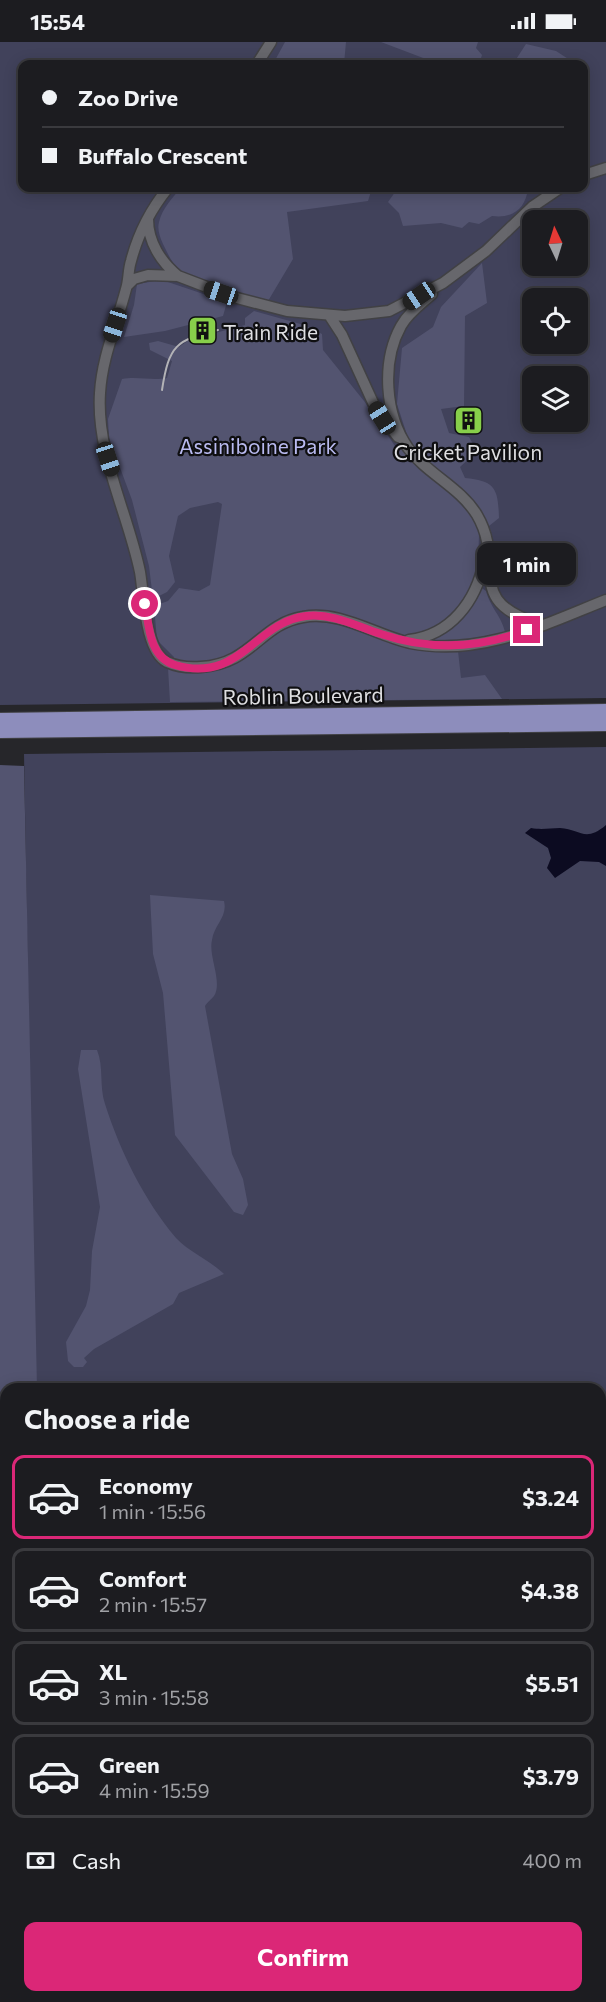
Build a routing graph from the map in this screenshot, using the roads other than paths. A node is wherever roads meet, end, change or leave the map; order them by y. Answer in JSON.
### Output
{"nodes":[{"id":1,"x":271,"y":42,"type":"edge"},
{"id":2,"x":260,"y":60,"type":"edge"},
{"id":3,"x":606,"y":168,"type":"edge"},
{"id":4,"x":588,"y":175,"type":"edge"},
{"id":5,"x":165,"y":192,"type":"edge"},
{"id":6,"x":554,"y":192,"type":"edge"},
{"id":7,"x":148,"y":218,"type":"junction"},
{"id":8,"x":178,"y":276,"type":"junction"},
{"id":9,"x":443,"y":283,"type":"junction"},
{"id":10,"x":128,"y":285,"type":"junction"},
{"id":11,"x":329,"y":315,"type":"junction"},
{"id":12,"x":408,"y":448,"type":"junction"},
{"id":13,"x":487,"y":556,"type":"junction"},
{"id":14,"x":606,"y":600,"type":"edge"},
{"id":15,"x":542,"y":625,"type":"junction"},
{"id":16,"x":403,"y":640,"type":"junction"},
{"id":17,"x":606,"y":711,"type":"edge"},
{"id":18,"x":0,"y":720,"type":"edge"},
{"id":19,"x":606,"y":724,"type":"edge"},
{"id":20,"x":0,"y":731,"type":"edge"}],
"edges":[{"from":1,"to":2,"type":"street"},
{"from":3,"to":4,"type":"street"},
{"from":5,"to":7,"type":"street"},
{"from":6,"to":9,"type":"street"},
{"from":7,"to":8,"type":"street"},
{"from":7,"to":10,"type":"street"},
{"from":8,"to":10,"type":"street"},
{"from":8,"to":11,"type":"street"},
{"from":9,"to":11,"type":"street"},
{"from":9,"to":12,"type":"street"},
{"from":10,"to":16,"type":"street"},
{"from":11,"to":12,"type":"street"},
{"from":12,"to":13,"type":"street"},
{"from":13,"to":15,"type":"street"},
{"from":13,"to":16,"type":"street"},
{"from":14,"to":15,"type":"street"},
{"from":15,"to":16,"type":"street"},
{"from":17,"to":18,"type":"main road","name":"Roblin Boulevard"},
{"from":19,"to":20,"type":"main road","name":"Roblin Boulevard"}]}
